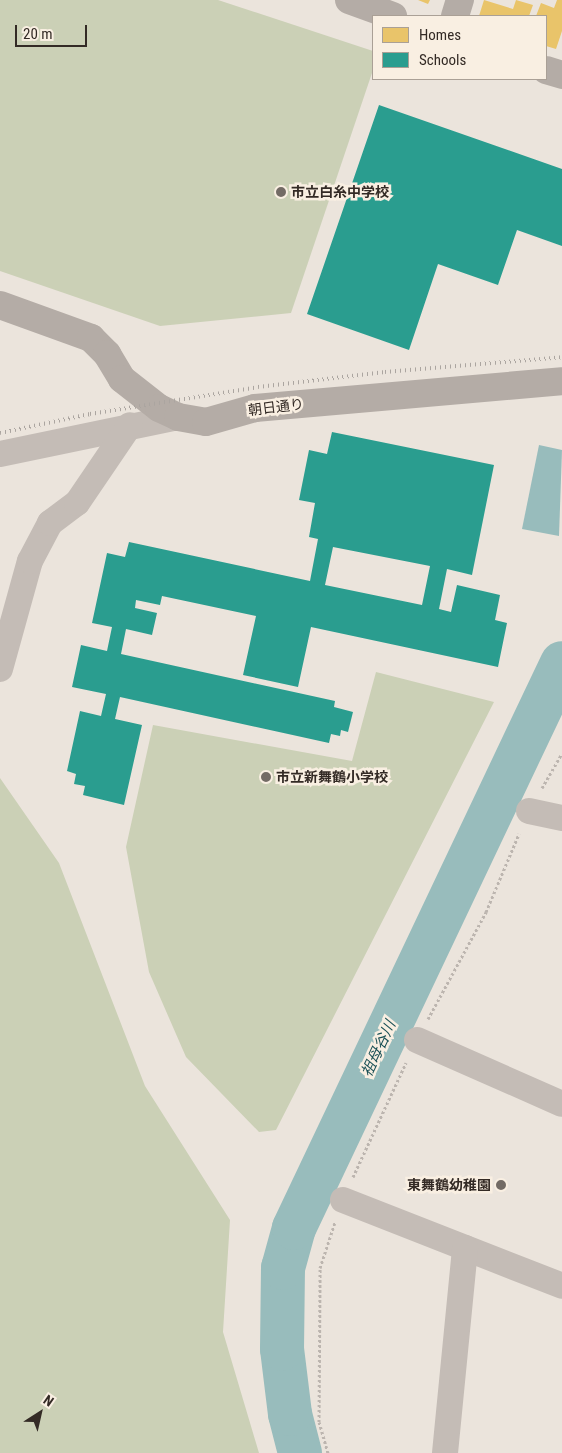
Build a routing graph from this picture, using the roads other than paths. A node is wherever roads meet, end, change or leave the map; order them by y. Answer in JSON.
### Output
{"nodes":[{"id":1,"x":349,"y":0,"type":"edge"},
{"id":2,"x":460,"y":0,"type":"edge"},
{"id":3,"x":390,"y":15,"type":"edge"},
{"id":4,"x":455,"y":15,"type":"edge"},
{"id":5,"x":547,"y":70,"type":"edge"},
{"id":6,"x":562,"y":76,"type":"edge"},
{"id":7,"x":0,"y":305,"type":"edge"},
{"id":8,"x":562,"y":381,"type":"edge"},
{"id":9,"x":178,"y":417,"type":"junction"},
{"id":10,"x":130,"y":425,"type":"junction"},
{"id":11,"x":0,"y":454,"type":"edge"},
{"id":12,"x":0,"y":669,"type":"edge"},
{"id":13,"x":529,"y":811,"type":"road end"},
{"id":14,"x":562,"y":818,"type":"edge"},
{"id":15,"x":417,"y":1040,"type":"road end"},
{"id":16,"x":562,"y":1104,"type":"edge"},
{"id":17,"x":343,"y":1200,"type":"road end"},
{"id":18,"x":465,"y":1248,"type":"junction"},
{"id":19,"x":562,"y":1286,"type":"edge"},
{"id":20,"x":444,"y":1453,"type":"edge"}],
"edges":[{"from":1,"to":3,"type":"street"},
{"from":2,"to":4,"type":"street"},
{"from":5,"to":6,"type":"street"},
{"from":7,"to":9,"type":"street","name":"朝日通り"},
{"from":8,"to":9,"type":"street","name":"朝日通り"},
{"from":9,"to":10,"type":"street"},
{"from":10,"to":11,"type":"street"},
{"from":10,"to":12,"type":"street"},
{"from":13,"to":14,"type":"street"},
{"from":15,"to":16,"type":"street"},
{"from":17,"to":18,"type":"street"},
{"from":18,"to":19,"type":"street"},
{"from":18,"to":20,"type":"street"}]}
